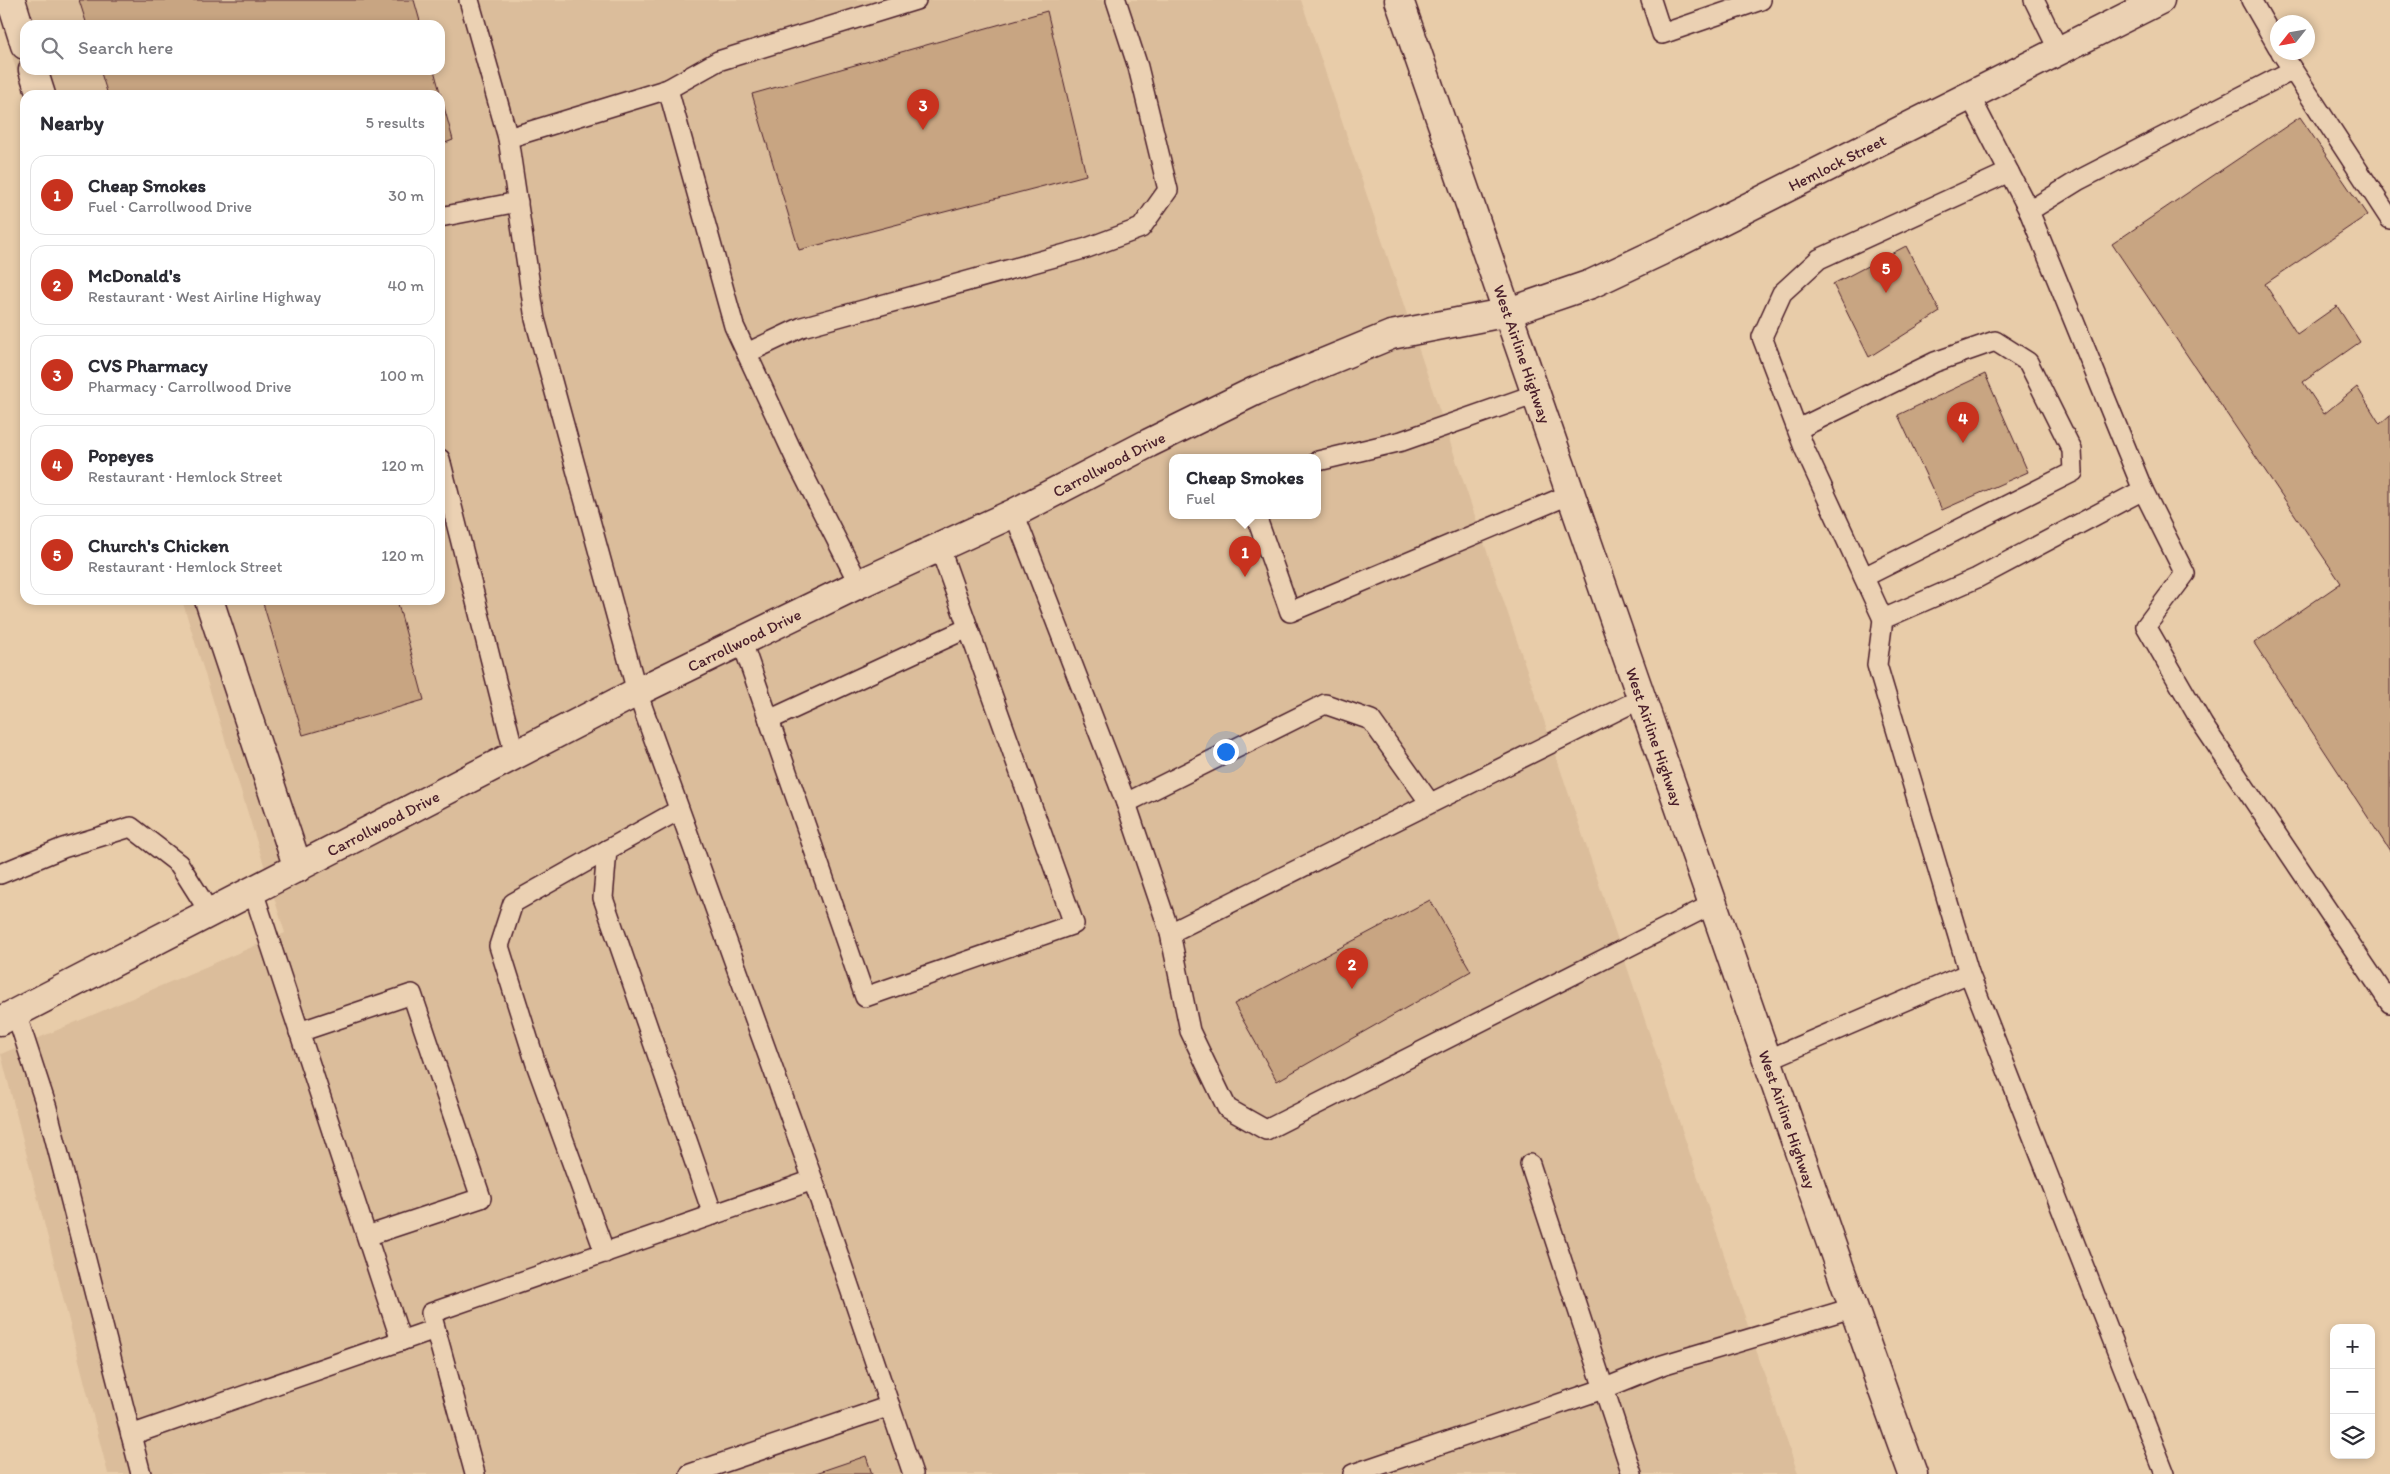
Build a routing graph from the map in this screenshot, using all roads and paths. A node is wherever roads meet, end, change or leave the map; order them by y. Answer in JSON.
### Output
{"nodes":[{"id":1,"x":11,"y":0,"type":"edge"},
{"id":2,"x":469,"y":0,"type":"edge"},
{"id":3,"x":916,"y":0,"type":"edge"},
{"id":4,"x":1116,"y":0,"type":"edge"},
{"id":5,"x":1399,"y":0,"type":"edge"},
{"id":6,"x":1651,"y":0,"type":"edge"},
{"id":7,"x":1761,"y":0,"type":"edge"},
{"id":8,"x":2034,"y":0,"type":"edge"},
{"id":9,"x":2160,"y":0,"type":"edge"},
{"id":10,"x":2251,"y":0,"type":"edge"},
{"id":11,"x":20,"y":29,"type":"edge"},
{"id":12,"x":2270,"y":33,"type":"edge"},
{"id":13,"x":2059,"y":52,"type":"junction"},
{"id":14,"x":2285,"y":60,"type":"edge"},
{"id":15,"x":2291,"y":71,"type":"junction"},
{"id":16,"x":35,"y":75,"type":"edge"},
{"id":17,"x":39,"y":90,"type":"edge"},
{"id":18,"x":668,"y":90,"type":"junction"},
{"id":19,"x":1970,"y":96,"type":"junction"},
{"id":20,"x":508,"y":138,"type":"junction"},
{"id":21,"x":2010,"y":172,"type":"junction"},
{"id":22,"x":518,"y":202,"type":"junction"},
{"id":23,"x":2029,"y":211,"type":"junction"},
{"id":24,"x":445,"y":216,"type":"edge"},
{"id":25,"x":2390,"y":219,"type":"edge"},
{"id":26,"x":1509,"y":312,"type":"junction"},
{"id":27,"x":747,"y":353,"type":"junction"},
{"id":28,"x":1536,"y":394,"type":"junction"},
{"id":29,"x":1798,"y":429,"type":"junction"},
{"id":30,"x":1321,"y":460,"type":"edge"},
{"id":31,"x":445,"y":479,"type":"edge"},
{"id":32,"x":2143,"y":490,"type":"junction"},
{"id":33,"x":1570,"y":494,"type":"junction"},
{"id":34,"x":1014,"y":513,"type":"junction"},
{"id":35,"x":1257,"y":519,"type":"edge"},
{"id":36,"x":939,"y":546,"type":"junction"},
{"id":37,"x":1864,"y":577,"type":"junction"},
{"id":38,"x":859,"y":584,"type":"junction"},
{"id":39,"x":211,"y":605,"type":"edge"},
{"id":40,"x":1883,"y":618,"type":"junction"},
{"id":41,"x":968,"y":628,"type":"junction"},
{"id":42,"x":742,"y":642,"type":"junction"},
{"id":43,"x":637,"y":692,"type":"junction"},
{"id":44,"x":1642,"y":698,"type":"junction"},
{"id":45,"x":769,"y":720,"type":"junction"},
{"id":46,"x":515,"y":756,"type":"junction"},
{"id":47,"x":1126,"y":803,"type":"junction"},
{"id":48,"x":1430,"y":803,"type":"junction"},
{"id":49,"x":679,"y":810,"type":"junction"},
{"id":50,"x":607,"y":850,"type":"junction"},
{"id":51,"x":298,"y":868,"type":"junction"},
{"id":52,"x":0,"y":874,"type":"edge"},
{"id":53,"x":252,"y":891,"type":"junction"},
{"id":54,"x":1712,"y":904,"type":"junction"},
{"id":55,"x":210,"y":913,"type":"junction"},
{"id":56,"x":1170,"y":932,"type":"junction"},
{"id":57,"x":1969,"y":972,"type":"junction"},
{"id":58,"x":2390,"y":1003,"type":"edge"},
{"id":59,"x":8,"y":1017,"type":"edge"},
{"id":60,"x":299,"y":1032,"type":"junction"},
{"id":61,"x":1767,"y":1060,"type":"junction"},
{"id":62,"x":1530,"y":1164,"type":"dead end"},
{"id":63,"x":813,"y":1180,"type":"junction"},
{"id":64,"x":713,"y":1215,"type":"junction"},
{"id":65,"x":367,"y":1236,"type":"junction"},
{"id":66,"x":605,"y":1253,"type":"junction"},
{"id":67,"x":1852,"y":1308,"type":"junction"},
{"id":68,"x":436,"y":1329,"type":"junction"},
{"id":69,"x":401,"y":1341,"type":"junction"},
{"id":70,"x":1603,"y":1389,"type":"junction"},
{"id":71,"x":890,"y":1406,"type":"junction"},
{"id":72,"x":131,"y":1435,"type":"junction"},
{"id":73,"x":141,"y":1474,"type":"edge"},
{"id":74,"x":475,"y":1474,"type":"edge"},
{"id":75,"x":690,"y":1474,"type":"edge"},
{"id":76,"x":913,"y":1474,"type":"edge"},
{"id":77,"x":1353,"y":1474,"type":"edge"},
{"id":78,"x":1632,"y":1474,"type":"edge"},
{"id":79,"x":1913,"y":1474,"type":"edge"},
{"id":80,"x":2165,"y":1474,"type":"edge"}],
"edges":[{"from":1,"to":11,"type":"main road"},
{"from":2,"to":20,"type":"lane"},
{"from":3,"to":18,"type":"lane"},
{"from":4,"to":27,"type":"lane"},
{"from":5,"to":26,"type":"main road","name":"West Airline Highway"},
{"from":6,"to":7,"type":"lane"},
{"from":8,"to":13,"type":"lane"},
{"from":9,"to":13,"type":"main road","name":"Hemlock Street"},
{"from":10,"to":12,"type":"lane"},
{"from":13,"to":19,"type":"main road","name":"Hemlock Street"},
{"from":14,"to":15,"type":"lane"},
{"from":15,"to":23,"type":"lane"},
{"from":15,"to":25,"type":"lane"},
{"from":16,"to":17,"type":"main road"},
{"from":18,"to":20,"type":"lane"},
{"from":18,"to":27,"type":"lane"},
{"from":19,"to":21,"type":"lane"},
{"from":19,"to":26,"type":"main road","name":"Hemlock Street"},
{"from":20,"to":22,"type":"lane"},
{"from":21,"to":23,"type":"lane"},
{"from":21,"to":29,"type":"lane"},
{"from":22,"to":24,"type":"lane"},
{"from":22,"to":43,"type":"lane"},
{"from":23,"to":32,"type":"lane"},
{"from":26,"to":28,"type":"main road","name":"West Airline Highway"},
{"from":26,"to":34,"type":"main road","name":"Carrollwood Drive"},
{"from":27,"to":38,"type":"lane"},
{"from":28,"to":30,"type":"lane"},
{"from":28,"to":33,"type":"main road","name":"West Airline Highway"},
{"from":29,"to":37,"type":"lane"},
{"from":29,"to":37,"type":"lane"},
{"from":31,"to":46,"type":"lane"},
{"from":32,"to":40,"type":"lane"},
{"from":32,"to":58,"type":"lane"},
{"from":33,"to":35,"type":"lane"},
{"from":33,"to":44,"type":"main road","name":"West Airline Highway"},
{"from":34,"to":36,"type":"main road","name":"Carrollwood Drive"},
{"from":34,"to":47,"type":"lane"},
{"from":36,"to":38,"type":"main road","name":"Carrollwood Drive"},
{"from":36,"to":41,"type":"lane"},
{"from":37,"to":40,"type":"lane"},
{"from":38,"to":42,"type":"main road","name":"Carrollwood Drive"},
{"from":39,"to":51,"type":"main road"},
{"from":40,"to":57,"type":"lane"},
{"from":41,"to":45,"type":"lane"},
{"from":41,"to":45,"type":"lane"},
{"from":42,"to":43,"type":"main road","name":"Carrollwood Drive"},
{"from":42,"to":45,"type":"lane"},
{"from":43,"to":46,"type":"main road","name":"Carrollwood Drive"},
{"from":43,"to":49,"type":"lane"},
{"from":44,"to":48,"type":"lane"},
{"from":44,"to":54,"type":"main road","name":"West Airline Highway"},
{"from":46,"to":51,"type":"main road","name":"Carrollwood Drive"},
{"from":47,"to":48,"type":"lane"},
{"from":47,"to":56,"type":"lane"},
{"from":48,"to":56,"type":"lane"},
{"from":49,"to":50,"type":"lane"},
{"from":49,"to":63,"type":"lane"},
{"from":50,"to":64,"type":"lane"},
{"from":50,"to":66,"type":"lane"},
{"from":51,"to":53,"type":"main road","name":"Carrollwood Drive"},
{"from":52,"to":55,"type":"lane"},
{"from":53,"to":55,"type":"main road","name":"Carrollwood Drive"},
{"from":53,"to":60,"type":"lane"},
{"from":54,"to":56,"type":"lane"},
{"from":54,"to":61,"type":"main road","name":"West Airline Highway"},
{"from":55,"to":59,"type":"main road","name":"Carrollwood Drive"},
{"from":57,"to":61,"type":"lane"},
{"from":57,"to":80,"type":"lane"},
{"from":59,"to":72,"type":"lane"},
{"from":60,"to":65,"type":"lane"},
{"from":60,"to":65,"type":"lane"},
{"from":61,"to":67,"type":"main road","name":"West Airline Highway"},
{"from":62,"to":70,"type":"lane"},
{"from":63,"to":64,"type":"lane"},
{"from":63,"to":71,"type":"lane"},
{"from":64,"to":66,"type":"lane"},
{"from":65,"to":69,"type":"lane"},
{"from":66,"to":68,"type":"lane"},
{"from":67,"to":70,"type":"lane"},
{"from":67,"to":79,"type":"main road","name":"West Airline Highway"},
{"from":68,"to":69,"type":"lane"},
{"from":68,"to":74,"type":"lane"},
{"from":69,"to":72,"type":"lane"},
{"from":70,"to":77,"type":"lane"},
{"from":70,"to":78,"type":"lane"},
{"from":71,"to":75,"type":"lane"},
{"from":71,"to":76,"type":"lane"},
{"from":72,"to":73,"type":"lane"}]}
